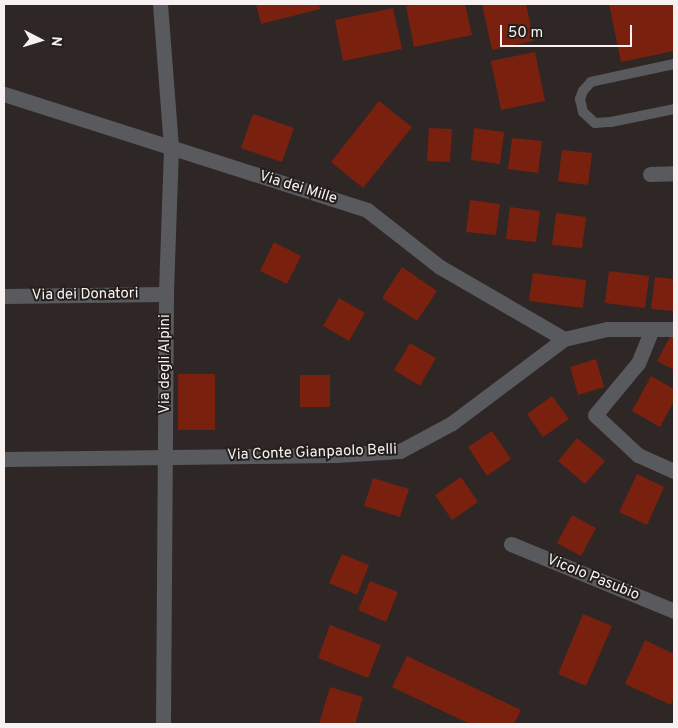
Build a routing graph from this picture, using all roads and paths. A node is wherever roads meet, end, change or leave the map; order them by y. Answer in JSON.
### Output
{"nodes":[{"id":1,"x":160,"y":4,"type":"edge"},
{"id":2,"x":674,"y":64,"type":"edge"},
{"id":3,"x":4,"y":94,"type":"edge"},
{"id":4,"x":674,"y":109,"type":"edge"},
{"id":5,"x":171,"y":148,"type":"junction"},
{"id":6,"x":674,"y":173,"type":"edge"},
{"id":7,"x":650,"y":174,"type":"dead end"},
{"id":8,"x":166,"y":294,"type":"junction"},
{"id":9,"x":4,"y":296,"type":"edge"},
{"id":10,"x":652,"y":329,"type":"junction"},
{"id":11,"x":674,"y":329,"type":"edge"},
{"id":12,"x":564,"y":339,"type":"junction"},
{"id":13,"x":166,"y":457,"type":"junction"},
{"id":14,"x":4,"y":459,"type":"edge"},
{"id":15,"x":674,"y":471,"type":"edge"},
{"id":16,"x":511,"y":544,"type":"dead end"},
{"id":17,"x":674,"y":611,"type":"edge"},
{"id":18,"x":163,"y":724,"type":"edge"}],
"edges":[{"from":1,"to":5,"type":"street","name":"Via degli Alpini"},
{"from":2,"to":4,"type":"lane"},
{"from":3,"to":5,"type":"street","name":"Via dei Mille"},
{"from":5,"to":8,"type":"street","name":"Via degli Alpini"},
{"from":5,"to":12,"type":"street","name":"Via dei Mille"},
{"from":6,"to":7,"type":"street"},
{"from":8,"to":9,"type":"street","name":"Via dei Donatori"},
{"from":8,"to":13,"type":"street","name":"Via degli Alpini"},
{"from":10,"to":11,"type":"street","name":"Via Conte Gianpaolo Belli"},
{"from":10,"to":12,"type":"street","name":"Via Conte Gianpaolo Belli"},
{"from":10,"to":15,"type":"street"},
{"from":12,"to":13,"type":"street","name":"Via Conte Gianpaolo Belli"},
{"from":13,"to":14,"type":"street","name":"Via Conte Gianpaolo Belli"},
{"from":13,"to":18,"type":"street","name":"Via degli Alpini"},
{"from":16,"to":17,"type":"street","name":"Vicolo Pasubio"}]}
